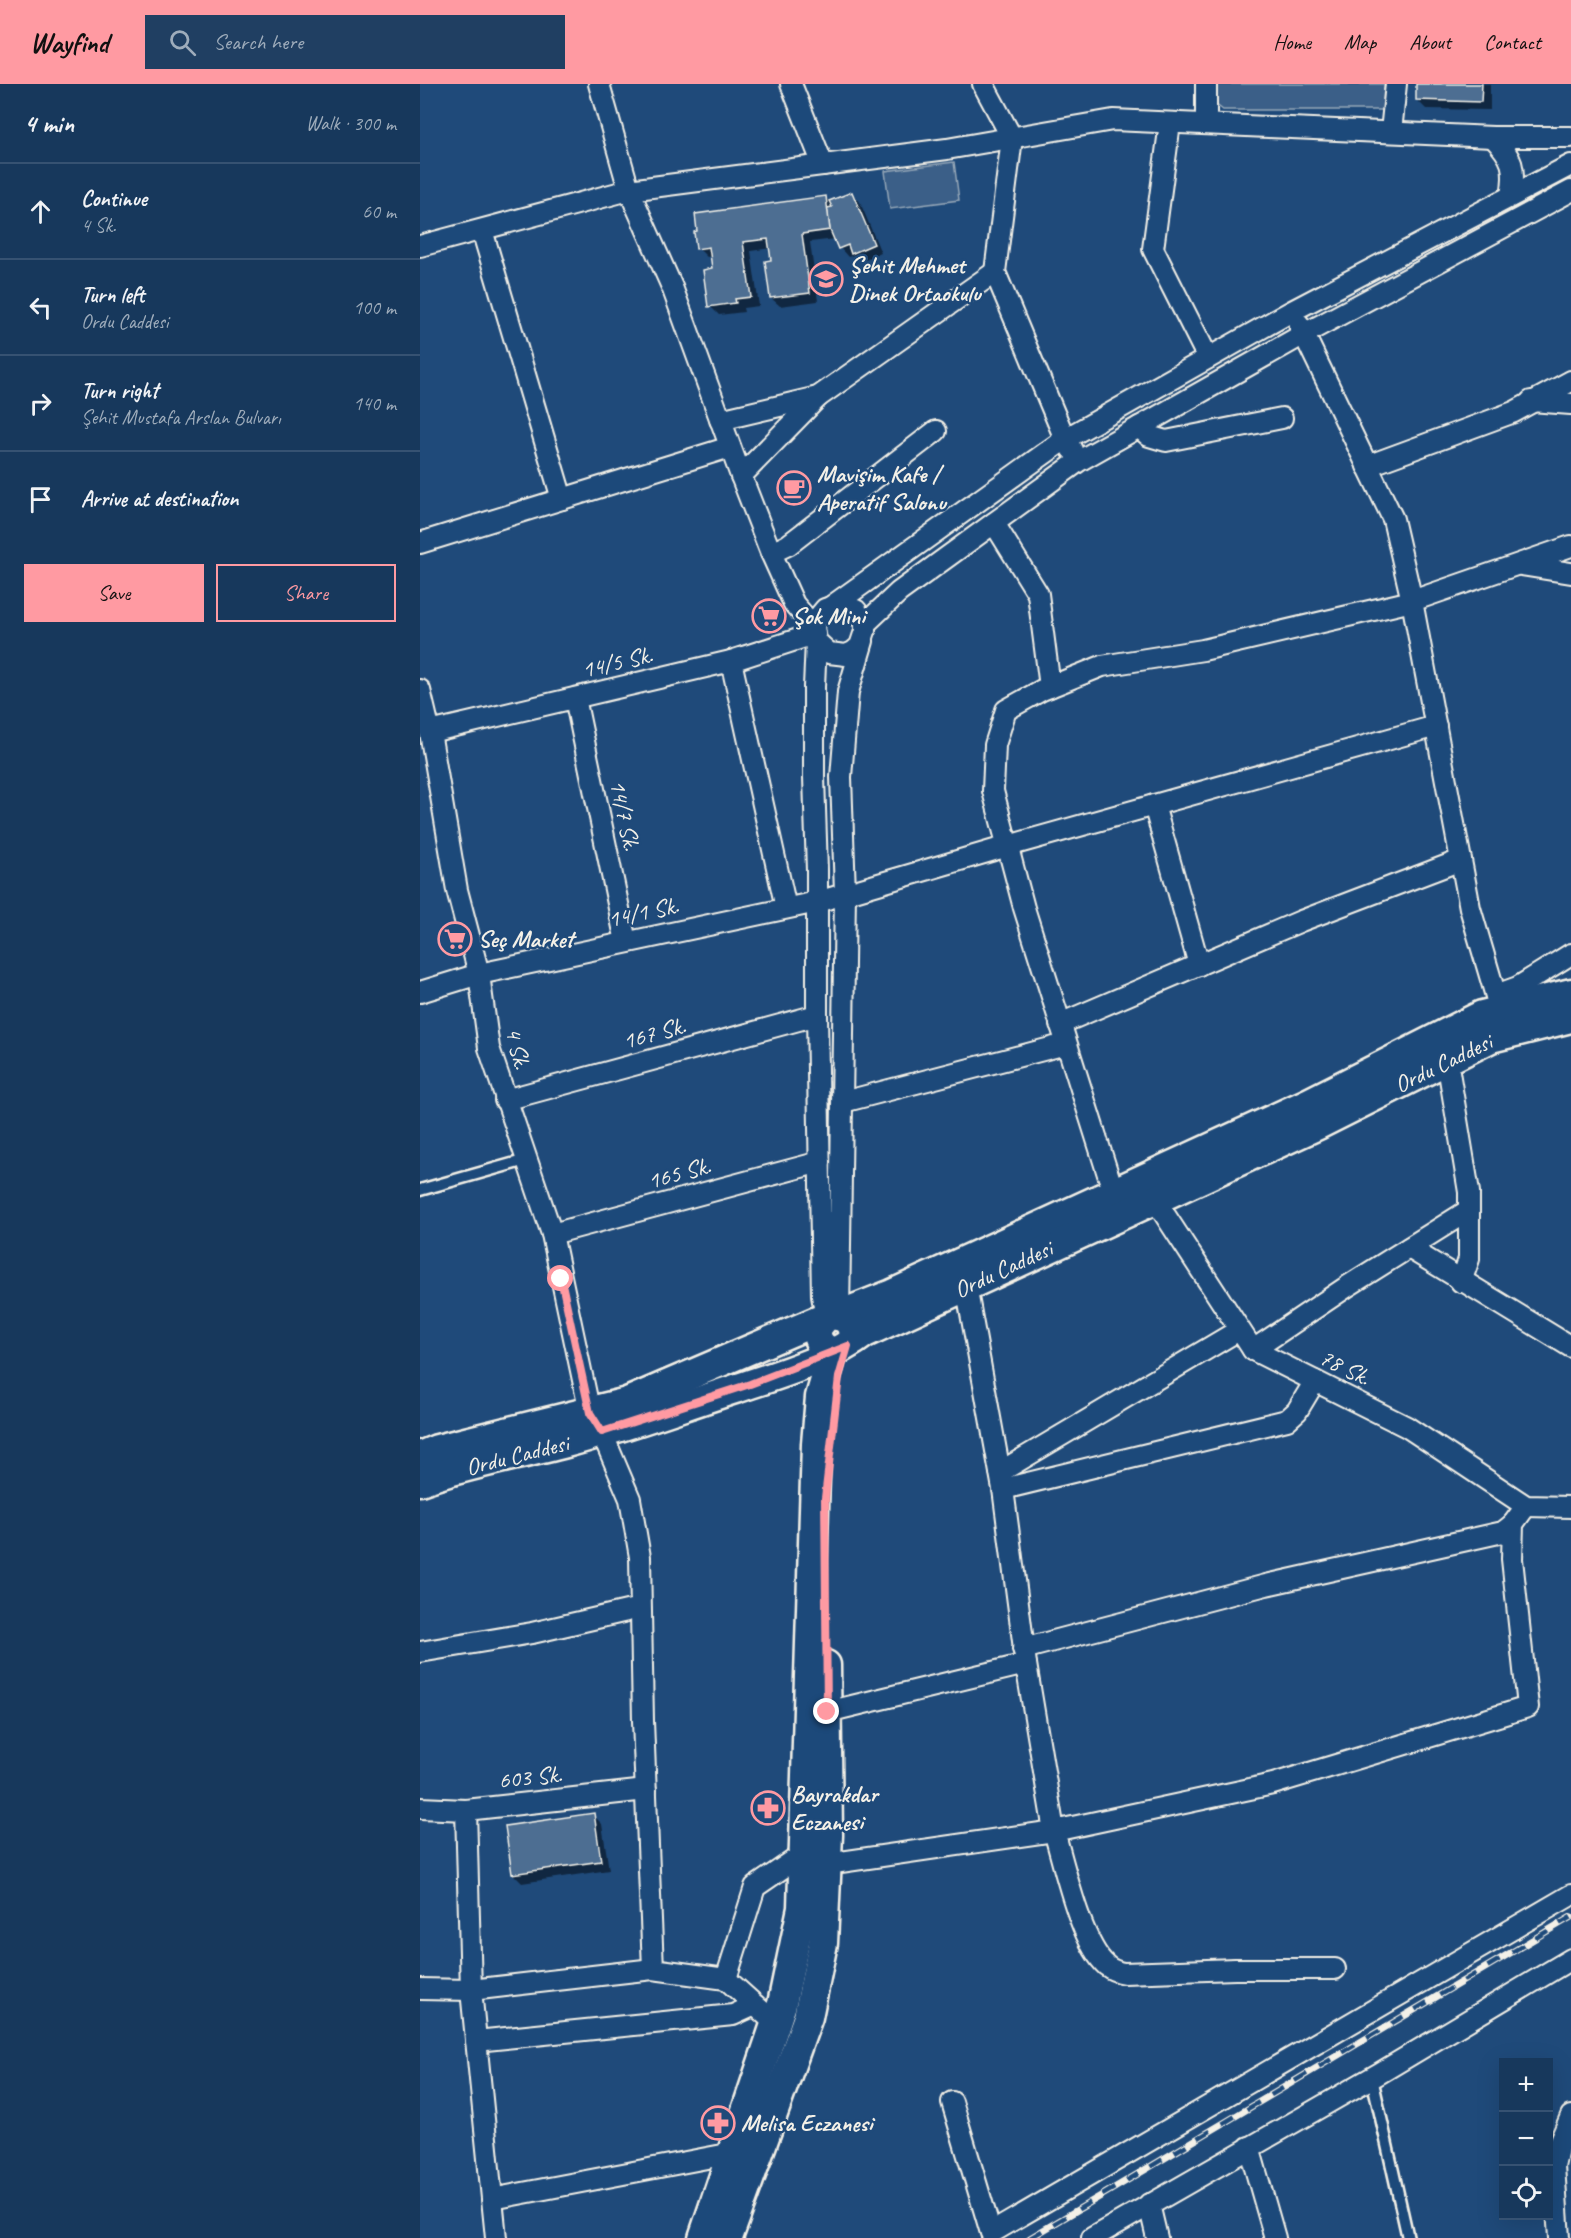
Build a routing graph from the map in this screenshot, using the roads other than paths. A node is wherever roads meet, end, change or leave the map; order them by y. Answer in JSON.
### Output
{"nodes":[{"id":1,"x":599,"y":84,"type":"edge"},
{"id":2,"x":790,"y":84,"type":"edge"},
{"id":3,"x":983,"y":84,"type":"edge"},
{"id":4,"x":1206,"y":84,"type":"edge"},
{"id":5,"x":1396,"y":84,"type":"edge"},
{"id":6,"x":1170,"y":123,"type":"junction"},
{"id":7,"x":1206,"y":124,"type":"junction"},
{"id":8,"x":1391,"y":132,"type":"junction"},
{"id":9,"x":1493,"y":137,"type":"junction"},
{"id":10,"x":1571,"y":137,"type":"edge"},
{"id":11,"x":1012,"y":138,"type":"junction"},
{"id":12,"x":823,"y":165,"type":"junction"},
{"id":13,"x":1571,"y":165,"type":"edge"},
{"id":14,"x":629,"y":190,"type":"junction"},
{"id":15,"x":1571,"y":191,"type":"edge"},
{"id":16,"x":1511,"y":196,"type":"junction"},
{"id":17,"x":482,"y":230,"type":"junction"},
{"id":18,"x":420,"y":246,"type":"edge"},
{"id":19,"x":994,"y":272,"type":"junction"},
{"id":20,"x":1292,"y":311,"type":"junction"},
{"id":21,"x":1304,"y":334,"type":"junction"},
{"id":22,"x":1208,"y":358,"type":"junction"},
{"id":23,"x":1571,"y":381,"type":"edge"},
{"id":24,"x":818,"y":397,"type":"junction"},
{"id":25,"x":1531,"y":401,"type":"junction"},
{"id":26,"x":1571,"y":404,"type":"edge"},
{"id":27,"x":1282,"y":417,"type":"dead end"},
{"id":28,"x":720,"y":420,"type":"junction"},
{"id":29,"x":1139,"y":427,"type":"junction"},
{"id":30,"x":936,"y":431,"type":"dead end"},
{"id":31,"x":1065,"y":439,"type":"junction"},
{"id":32,"x":730,"y":447,"type":"junction"},
{"id":33,"x":1079,"y":461,"type":"junction"},
{"id":34,"x":1367,"y":466,"type":"junction"},
{"id":35,"x":741,"y":476,"type":"junction"},
{"id":36,"x":562,"y":500,"type":"junction"},
{"id":37,"x":994,"y":523,"type":"junction"},
{"id":38,"x":420,"y":543,"type":"edge"},
{"id":39,"x":1571,"y":546,"type":"edge"},
{"id":40,"x":771,"y":553,"type":"junction"},
{"id":41,"x":1519,"y":564,"type":"junction"},
{"id":42,"x":1571,"y":573,"type":"edge"},
{"id":43,"x":1412,"y":601,"type":"junction"},
{"id":44,"x":832,"y":606,"type":"junction"},
{"id":45,"x":864,"y":631,"type":"junction"},
{"id":46,"x":815,"y":634,"type":"junction"},
{"id":47,"x":731,"y":661,"type":"junction"},
{"id":48,"x":1050,"y":687,"type":"junction"},
{"id":49,"x":420,"y":690,"type":"edge"},
{"id":50,"x":575,"y":698,"type":"junction"},
{"id":51,"x":1436,"y":726,"type":"junction"},
{"id":52,"x":430,"y":732,"type":"junction"},
{"id":53,"x":1154,"y":805,"type":"junction"},
{"id":54,"x":1008,"y":846,"type":"junction"},
{"id":55,"x":1461,"y":860,"type":"junction"},
{"id":56,"x":845,"y":893,"type":"junction"},
{"id":57,"x":817,"y":902,"type":"junction"},
{"id":58,"x":786,"y":908,"type":"junction"},
{"id":59,"x":626,"y":942,"type":"junction"},
{"id":60,"x":1571,"y":954,"type":"edge"},
{"id":61,"x":1199,"y":965,"type":"junction"},
{"id":62,"x":479,"y":974,"type":"junction"},
{"id":63,"x":420,"y":992,"type":"edge"},
{"id":64,"x":1571,"y":993,"type":"edge"},
{"id":65,"x":1498,"y":1002,"type":"junction"},
{"id":66,"x":817,"y":1015,"type":"junction"},
{"id":67,"x":1571,"y":1018,"type":"edge"},
{"id":68,"x":1060,"y":1024,"type":"junction"},
{"id":69,"x":1066,"y":1044,"type":"junction"},
{"id":70,"x":1447,"y":1060,"type":"junction"},
{"id":71,"x":505,"y":1100,"type":"junction"},
{"id":72,"x":843,"y":1102,"type":"junction"},
{"id":73,"x":526,"y":1160,"type":"junction"},
{"id":74,"x":820,"y":1162,"type":"junction"},
{"id":75,"x":1148,"y":1189,"type":"junction"},
{"id":76,"x":420,"y":1190,"type":"edge"},
{"id":77,"x":1117,"y":1203,"type":"junction"},
{"id":78,"x":1469,"y":1210,"type":"junction"},
{"id":79,"x":552,"y":1234,"type":"junction"},
{"id":80,"x":1409,"y":1248,"type":"junction"},
{"id":81,"x":1461,"y":1282,"type":"junction"},
{"id":82,"x":966,"y":1286,"type":"junction"},
{"id":83,"x":1239,"y":1330,"type":"junction"},
{"id":84,"x":839,"y":1334,"type":"junction"},
{"id":85,"x":1571,"y":1347,"type":"edge"},
{"id":86,"x":1253,"y":1350,"type":"junction"},
{"id":87,"x":1314,"y":1381,"type":"junction"},
{"id":88,"x":596,"y":1423,"type":"junction"},
{"id":89,"x":420,"y":1456,"type":"edge"},
{"id":90,"x":1002,"y":1480,"type":"junction"},
{"id":91,"x":420,"y":1481,"type":"edge"},
{"id":92,"x":1526,"y":1506,"type":"junction"},
{"id":93,"x":1571,"y":1507,"type":"edge"},
{"id":94,"x":1513,"y":1524,"type":"junction"},
{"id":95,"x":640,"y":1608,"type":"junction"},
{"id":96,"x":420,"y":1652,"type":"edge"},
{"id":97,"x":1024,"y":1657,"type":"junction"},
{"id":98,"x":827,"y":1712,"type":"junction"},
{"id":99,"x":646,"y":1790,"type":"junction"},
{"id":100,"x":420,"y":1808,"type":"edge"},
{"id":101,"x":466,"y":1810,"type":"junction"},
{"id":102,"x":1054,"y":1831,"type":"junction"},
{"id":103,"x":815,"y":1859,"type":"junction"},
{"id":104,"x":1571,"y":1895,"type":"edge"},
{"id":105,"x":1571,"y":1959,"type":"edge"},
{"id":106,"x":653,"y":1969,"type":"junction"},
{"id":107,"x":1335,"y":1969,"type":"dead end"},
{"id":108,"x":726,"y":1979,"type":"junction"},
{"id":109,"x":420,"y":1989,"type":"edge"},
{"id":110,"x":471,"y":1990,"type":"junction"},
{"id":111,"x":765,"y":2014,"type":"junction"},
{"id":112,"x":476,"y":2041,"type":"junction"},
{"id":113,"x":1372,"y":2078,"type":"junction"},
{"id":114,"x":952,"y":2102,"type":"dead end"},
{"id":115,"x":1571,"y":2116,"type":"edge"},
{"id":116,"x":1249,"y":2147,"type":"junction"},
{"id":117,"x":733,"y":2153,"type":"junction"},
{"id":118,"x":492,"y":2199,"type":"junction"},
{"id":119,"x":1149,"y":2204,"type":"junction"},
{"id":120,"x":496,"y":2238,"type":"edge"},
{"id":121,"x":703,"y":2238,"type":"edge"},
{"id":122,"x":728,"y":2238,"type":"edge"},
{"id":123,"x":1092,"y":2238,"type":"edge"},
{"id":124,"x":1157,"y":2238,"type":"edge"},
{"id":125,"x":1275,"y":2238,"type":"edge"},
{"id":126,"x":1408,"y":2238,"type":"edge"},
{"id":127,"x":1559,"y":2238,"type":"edge"}],
"edges":[{"from":1,"to":14,"type":"street"},
{"from":2,"to":12,"type":"street"},
{"from":3,"to":11,"type":"street"},
{"from":4,"to":7,"type":"street"},
{"from":5,"to":8,"type":"street"},
{"from":6,"to":7,"type":"street"},
{"from":6,"to":11,"type":"street"},
{"from":6,"to":22,"type":"street"},
{"from":7,"to":8,"type":"street"},
{"from":8,"to":9,"type":"street"},
{"from":9,"to":10,"type":"street"},
{"from":9,"to":16,"type":"street"},
{"from":11,"to":12,"type":"street"},
{"from":11,"to":19,"type":"street"},
{"from":12,"to":14,"type":"street"},
{"from":13,"to":16,"type":"street"},
{"from":14,"to":17,"type":"street"},
{"from":14,"to":28,"type":"street"},
{"from":15,"to":21,"type":"street"},
{"from":16,"to":20,"type":"street"},
{"from":17,"to":18,"type":"street"},
{"from":17,"to":36,"type":"street"},
{"from":19,"to":24,"type":"street"},
{"from":19,"to":31,"type":"street"},
{"from":20,"to":21,"type":"street"},
{"from":20,"to":22,"type":"street"},
{"from":21,"to":29,"type":"street"},
{"from":21,"to":34,"type":"street"},
{"from":22,"to":31,"type":"street"},
{"from":23,"to":25,"type":"street"},
{"from":24,"to":28,"type":"street"},
{"from":24,"to":35,"type":"street"},
{"from":25,"to":26,"type":"street"},
{"from":25,"to":34,"type":"street"},
{"from":27,"to":29,"type":"street"},
{"from":28,"to":32,"type":"street"},
{"from":29,"to":33,"type":"street"},
{"from":30,"to":40,"type":"street"},
{"from":31,"to":33,"type":"street"},
{"from":31,"to":44,"type":"street"},
{"from":32,"to":35,"type":"street"},
{"from":32,"to":36,"type":"street"},
{"from":33,"to":37,"type":"street"},
{"from":34,"to":43,"type":"street"},
{"from":35,"to":40,"type":"street"},
{"from":36,"to":38,"type":"street"},
{"from":37,"to":45,"type":"street"},
{"from":37,"to":48,"type":"street"},
{"from":39,"to":41,"type":"street"},
{"from":40,"to":46,"type":"street"},
{"from":41,"to":42,"type":"street"},
{"from":41,"to":43,"type":"street"},
{"from":43,"to":48,"type":"street"},
{"from":43,"to":51,"type":"street"},
{"from":44,"to":45,"type":"street"},
{"from":44,"to":46,"type":"street"},
{"from":45,"to":46,"type":"street"},
{"from":45,"to":56,"type":"street"},
{"from":46,"to":47,"type":"street","name":"14/5 Sk."},
{"from":46,"to":57,"type":"street"},
{"from":47,"to":50,"type":"street","name":"14/5 Sk."},
{"from":47,"to":58,"type":"street"},
{"from":48,"to":54,"type":"street"},
{"from":49,"to":52,"type":"street","name":"4 Sk."},
{"from":50,"to":52,"type":"street","name":"14/5 Sk."},
{"from":50,"to":59,"type":"street","name":"14/7 Sk."},
{"from":51,"to":53,"type":"street","name":"14/1 Sk."},
{"from":51,"to":55,"type":"street"},
{"from":52,"to":62,"type":"street","name":"4 Sk."},
{"from":53,"to":54,"type":"street","name":"14/1 Sk."},
{"from":53,"to":61,"type":"street"},
{"from":54,"to":56,"type":"street","name":"14/1 Sk."},
{"from":54,"to":68,"type":"street"},
{"from":55,"to":61,"type":"street"},
{"from":55,"to":65,"type":"street"},
{"from":56,"to":57,"type":"street","name":"14/1 Sk."},
{"from":56,"to":72,"type":"street"},
{"from":57,"to":58,"type":"street","name":"14/1 Sk."},
{"from":57,"to":66,"type":"street"},
{"from":58,"to":59,"type":"street","name":"14/1 Sk."},
{"from":59,"to":62,"type":"street","name":"14/1 Sk."},
{"from":60,"to":65,"type":"street"},
{"from":61,"to":68,"type":"street"},
{"from":62,"to":63,"type":"street","name":"14/1 Sk."},
{"from":62,"to":71,"type":"street","name":"4 Sk."},
{"from":64,"to":65,"type":"main road","name":"Ordu Caddesi"},
{"from":65,"to":75,"type":"main road","name":"Ordu Caddesi"},
{"from":66,"to":71,"type":"street","name":"167 Sk."},
{"from":66,"to":74,"type":"street"},
{"from":67,"to":70,"type":"main road","name":"Ordu Caddesi"},
{"from":68,"to":69,"type":"street"},
{"from":69,"to":72,"type":"street"},
{"from":69,"to":77,"type":"street"},
{"from":70,"to":75,"type":"main road","name":"Ordu Caddesi"},
{"from":70,"to":78,"type":"street"},
{"from":71,"to":73,"type":"street","name":"4 Sk."},
{"from":72,"to":84,"type":"street"},
{"from":73,"to":76,"type":"lane"},
{"from":73,"to":79,"type":"street","name":"4 Sk."},
{"from":74,"to":79,"type":"street","name":"165 Sk."},
{"from":74,"to":84,"type":"street"},
{"from":75,"to":77,"type":"main road","name":"Ordu Caddesi"},
{"from":75,"to":83,"type":"street","name":"78 Sk."},
{"from":77,"to":82,"type":"main road","name":"Ordu Caddesi"},
{"from":77,"to":84,"type":"main road","name":"Ordu Caddesi"},
{"from":78,"to":80,"type":"street"},
{"from":78,"to":81,"type":"street"},
{"from":79,"to":88,"type":"street","name":"4 Sk."},
{"from":80,"to":81,"type":"street"},
{"from":80,"to":86,"type":"street"},
{"from":81,"to":85,"type":"street"},
{"from":82,"to":84,"type":"main road","name":"Ordu Caddesi"},
{"from":82,"to":90,"type":"street"},
{"from":83,"to":86,"type":"street","name":"78 Sk."},
{"from":83,"to":90,"type":"street"},
{"from":84,"to":88,"type":"main road","name":"Ordu Caddesi"},
{"from":84,"to":98,"type":"main road"},
{"from":84,"to":103,"type":"main road"},
{"from":86,"to":87,"type":"street","name":"78 Sk."},
{"from":87,"to":90,"type":"street"},
{"from":87,"to":92,"type":"street","name":"78 Sk."},
{"from":88,"to":89,"type":"main road","name":"Ordu Caddesi"},
{"from":88,"to":91,"type":"main road","name":"Ordu Caddesi"},
{"from":88,"to":95,"type":"street","name":"4 Sk."},
{"from":90,"to":97,"type":"street"},
{"from":92,"to":93,"type":"street"},
{"from":92,"to":94,"type":"street"},
{"from":94,"to":97,"type":"street"},
{"from":94,"to":102,"type":"street"},
{"from":95,"to":96,"type":"street"},
{"from":95,"to":99,"type":"street","name":"4 Sk."},
{"from":97,"to":98,"type":"street"},
{"from":97,"to":102,"type":"street"},
{"from":98,"to":103,"type":"main road"},
{"from":99,"to":101,"type":"street","name":"603 Sk."},
{"from":99,"to":106,"type":"street","name":"4 Sk."},
{"from":100,"to":101,"type":"street","name":"603 Sk."},
{"from":101,"to":110,"type":"street"},
{"from":102,"to":103,"type":"street"},
{"from":102,"to":107,"type":"street"},
{"from":103,"to":108,"type":"street"},
{"from":103,"to":111,"type":"main road"},
{"from":103,"to":122,"type":"main road"},
{"from":104,"to":114,"type":"street"},
{"from":105,"to":113,"type":"street"},
{"from":106,"to":108,"type":"street"},
{"from":106,"to":110,"type":"street"},
{"from":108,"to":111,"type":"street"},
{"from":109,"to":110,"type":"street"},
{"from":110,"to":112,"type":"street"},
{"from":111,"to":112,"type":"street"},
{"from":111,"to":117,"type":"main road"},
{"from":112,"to":118,"type":"street"},
{"from":113,"to":116,"type":"street"},
{"from":113,"to":126,"type":"lane"},
{"from":115,"to":127,"type":"street"},
{"from":116,"to":119,"type":"street"},
{"from":116,"to":125,"type":"street"},
{"from":117,"to":118,"type":"street"},
{"from":117,"to":121,"type":"main road"},
{"from":118,"to":120,"type":"street"},
{"from":119,"to":123,"type":"street"},
{"from":119,"to":124,"type":"street"}]}
